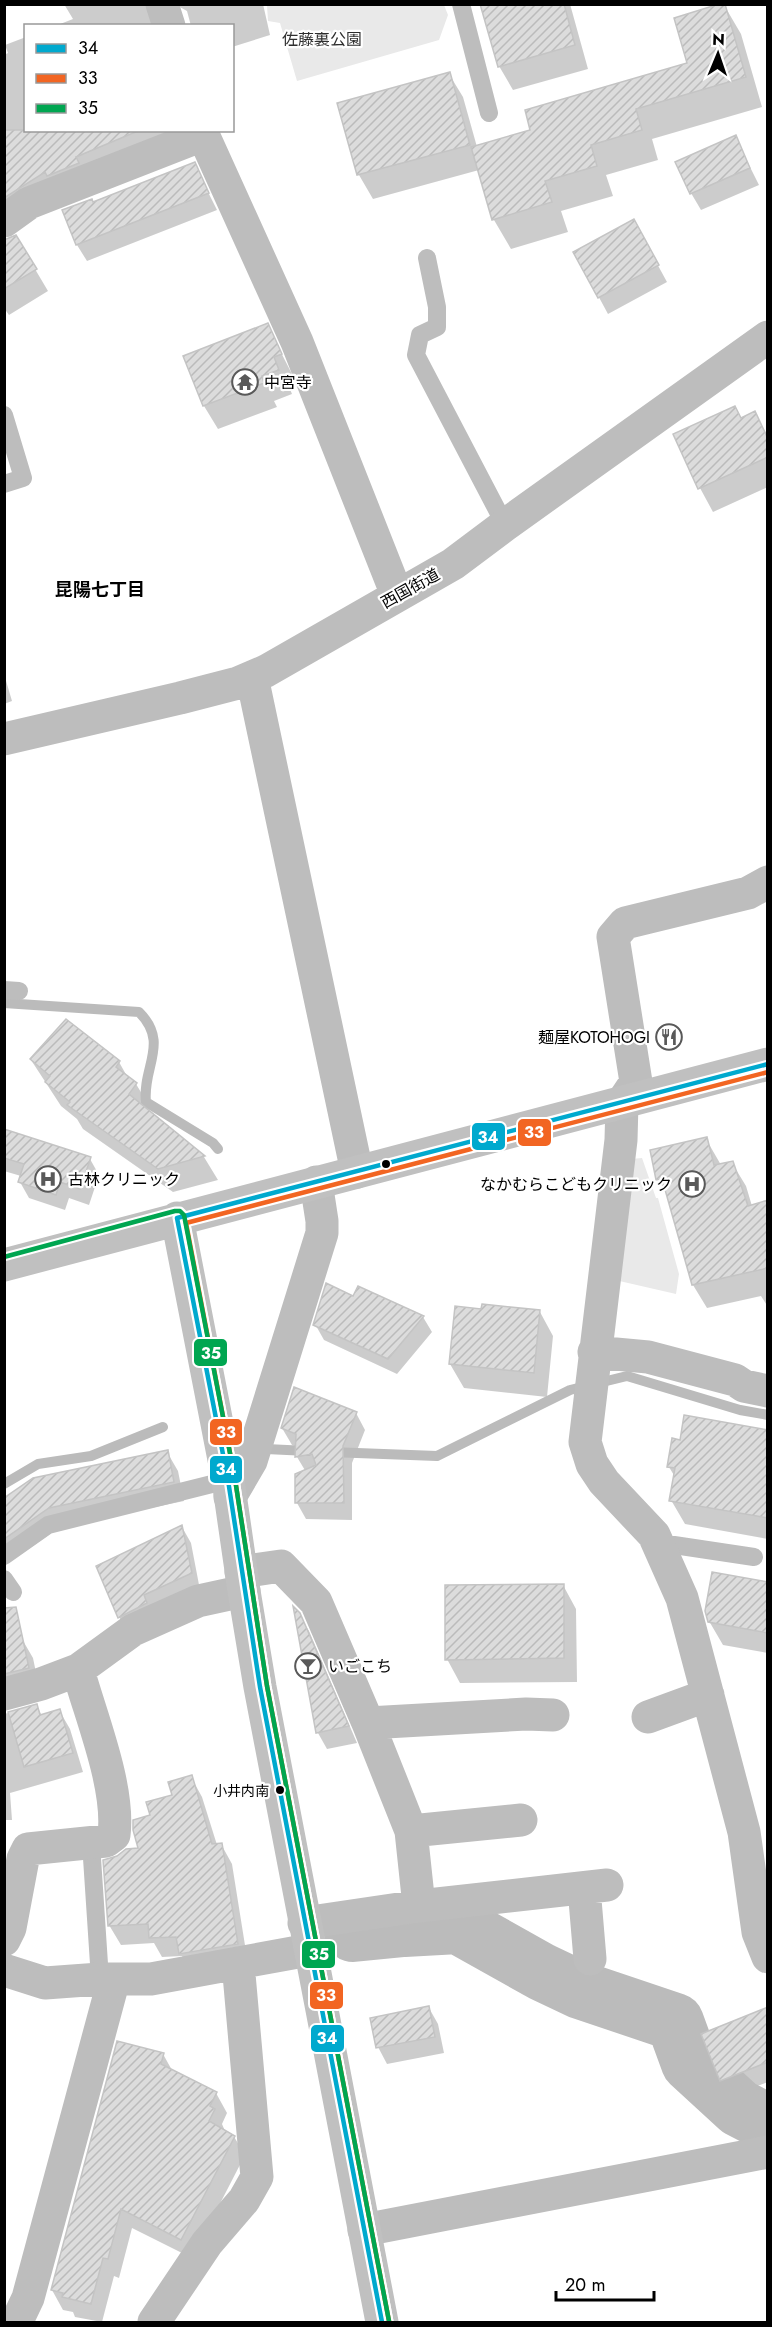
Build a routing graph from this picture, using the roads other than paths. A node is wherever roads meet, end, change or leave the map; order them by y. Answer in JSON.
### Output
{"nodes":[{"id":1,"x":162,"y":4,"type":"edge"},
{"id":2,"x":461,"y":4,"type":"edge"},
{"id":3,"x":169,"y":24,"type":"edge"},
{"id":4,"x":489,"y":113,"type":"dead end"},
{"id":5,"x":202,"y":133,"type":"edge"},
{"id":6,"x":4,"y":220,"type":"edge"},
{"id":7,"x":426,"y":258,"type":"dead end"},
{"id":8,"x":768,"y":337,"type":"edge"},
{"id":9,"x":4,"y":415,"type":"edge"},
{"id":10,"x":4,"y":484,"type":"edge"},
{"id":11,"x":505,"y":525,"type":"junction"},
{"id":12,"x":397,"y":595,"type":"junction"},
{"id":13,"x":252,"y":677,"type":"junction"},
{"id":14,"x":4,"y":739,"type":"edge"},
{"id":15,"x":768,"y":882,"type":"edge"},
{"id":16,"x":768,"y":1064,"type":"edge"},
{"id":17,"x":622,"y":1103,"type":"junction"},
{"id":18,"x":357,"y":1172,"type":"junction"},
{"id":19,"x":316,"y":1182,"type":"junction"},
{"id":20,"x":177,"y":1218,"type":"junction"},
{"id":21,"x":4,"y":1264,"type":"edge"},
{"id":22,"x":594,"y":1352,"type":"junction"},
{"id":23,"x":768,"y":1391,"type":"edge"},
{"id":24,"x":229,"y":1489,"type":"junction"},
{"id":25,"x":658,"y":1546,"type":"junction"},
{"id":26,"x":4,"y":1556,"type":"edge"},
{"id":27,"x":754,"y":1557,"type":"dead end"},
{"id":28,"x":242,"y":1582,"type":"junction"},
{"id":29,"x":78,"y":1670,"type":"junction"},
{"id":30,"x":4,"y":1694,"type":"edge"},
{"id":31,"x":708,"y":1695,"type":"junction"},
{"id":32,"x":535,"y":1707,"type":"dead end"},
{"id":33,"x":648,"y":1717,"type":"dead end"},
{"id":34,"x":368,"y":1723,"type":"junction"},
{"id":35,"x":521,"y":1820,"type":"dead end"},
{"id":36,"x":411,"y":1831,"type":"junction"},
{"id":37,"x":91,"y":1843,"type":"junction"},
{"id":38,"x":419,"y":1906,"type":"junction"},
{"id":39,"x":307,"y":1936,"type":"junction"},
{"id":40,"x":4,"y":1940,"type":"edge"},
{"id":41,"x":768,"y":1958,"type":"edge"},
{"id":42,"x":590,"y":1959,"type":"dead end"},
{"id":43,"x":238,"y":1963,"type":"junction"},
{"id":44,"x":4,"y":1970,"type":"edge"},
{"id":45,"x":107,"y":1979,"type":"junction"},
{"id":46,"x":768,"y":2152,"type":"edge"},
{"id":47,"x":364,"y":2230,"type":"junction"},
{"id":48,"x":13,"y":2320,"type":"edge"},
{"id":49,"x":154,"y":2322,"type":"edge"},
{"id":50,"x":382,"y":2322,"type":"edge"}],
"edges":[{"from":1,"to":3,"type":"street"},
{"from":2,"to":4,"type":"lane"},
{"from":5,"to":6,"type":"street"},
{"from":5,"to":12,"type":"street"},
{"from":7,"to":11,"type":"lane"},
{"from":8,"to":11,"type":"street","name":"西国街道"},
{"from":9,"to":10,"type":"lane"},
{"from":11,"to":12,"type":"street","name":"西国街道"},
{"from":12,"to":13,"type":"street","name":"西国街道"},
{"from":13,"to":14,"type":"street","name":"西国街道"},
{"from":13,"to":18,"type":"street"},
{"from":15,"to":17,"type":"street"},
{"from":16,"to":17,"type":"street"},
{"from":17,"to":18,"type":"street"},
{"from":17,"to":22,"type":"street"},
{"from":18,"to":19,"type":"street"},
{"from":19,"to":20,"type":"street"},
{"from":19,"to":24,"type":"street"},
{"from":20,"to":21,"type":"street"},
{"from":20,"to":24,"type":"street"},
{"from":22,"to":23,"type":"street"},
{"from":22,"to":25,"type":"street"},
{"from":24,"to":26,"type":"lane"},
{"from":24,"to":28,"type":"street"},
{"from":25,"to":27,"type":"lane"},
{"from":25,"to":31,"type":"street"},
{"from":28,"to":29,"type":"street"},
{"from":28,"to":34,"type":"street"},
{"from":28,"to":39,"type":"street"},
{"from":29,"to":30,"type":"street"},
{"from":29,"to":37,"type":"street"},
{"from":31,"to":33,"type":"street"},
{"from":31,"to":41,"type":"street"},
{"from":32,"to":34,"type":"street"},
{"from":34,"to":36,"type":"street"},
{"from":35,"to":36,"type":"street"},
{"from":36,"to":38,"type":"street"},
{"from":37,"to":40,"type":"street"},
{"from":37,"to":45,"type":"lane"},
{"from":38,"to":39,"type":"street"},
{"from":38,"to":42,"type":"street"},
{"from":39,"to":43,"type":"street"},
{"from":39,"to":47,"type":"street"},
{"from":43,"to":45,"type":"street"},
{"from":43,"to":49,"type":"street"},
{"from":44,"to":45,"type":"street"},
{"from":45,"to":48,"type":"street"},
{"from":46,"to":47,"type":"street"},
{"from":47,"to":50,"type":"street"}]}
